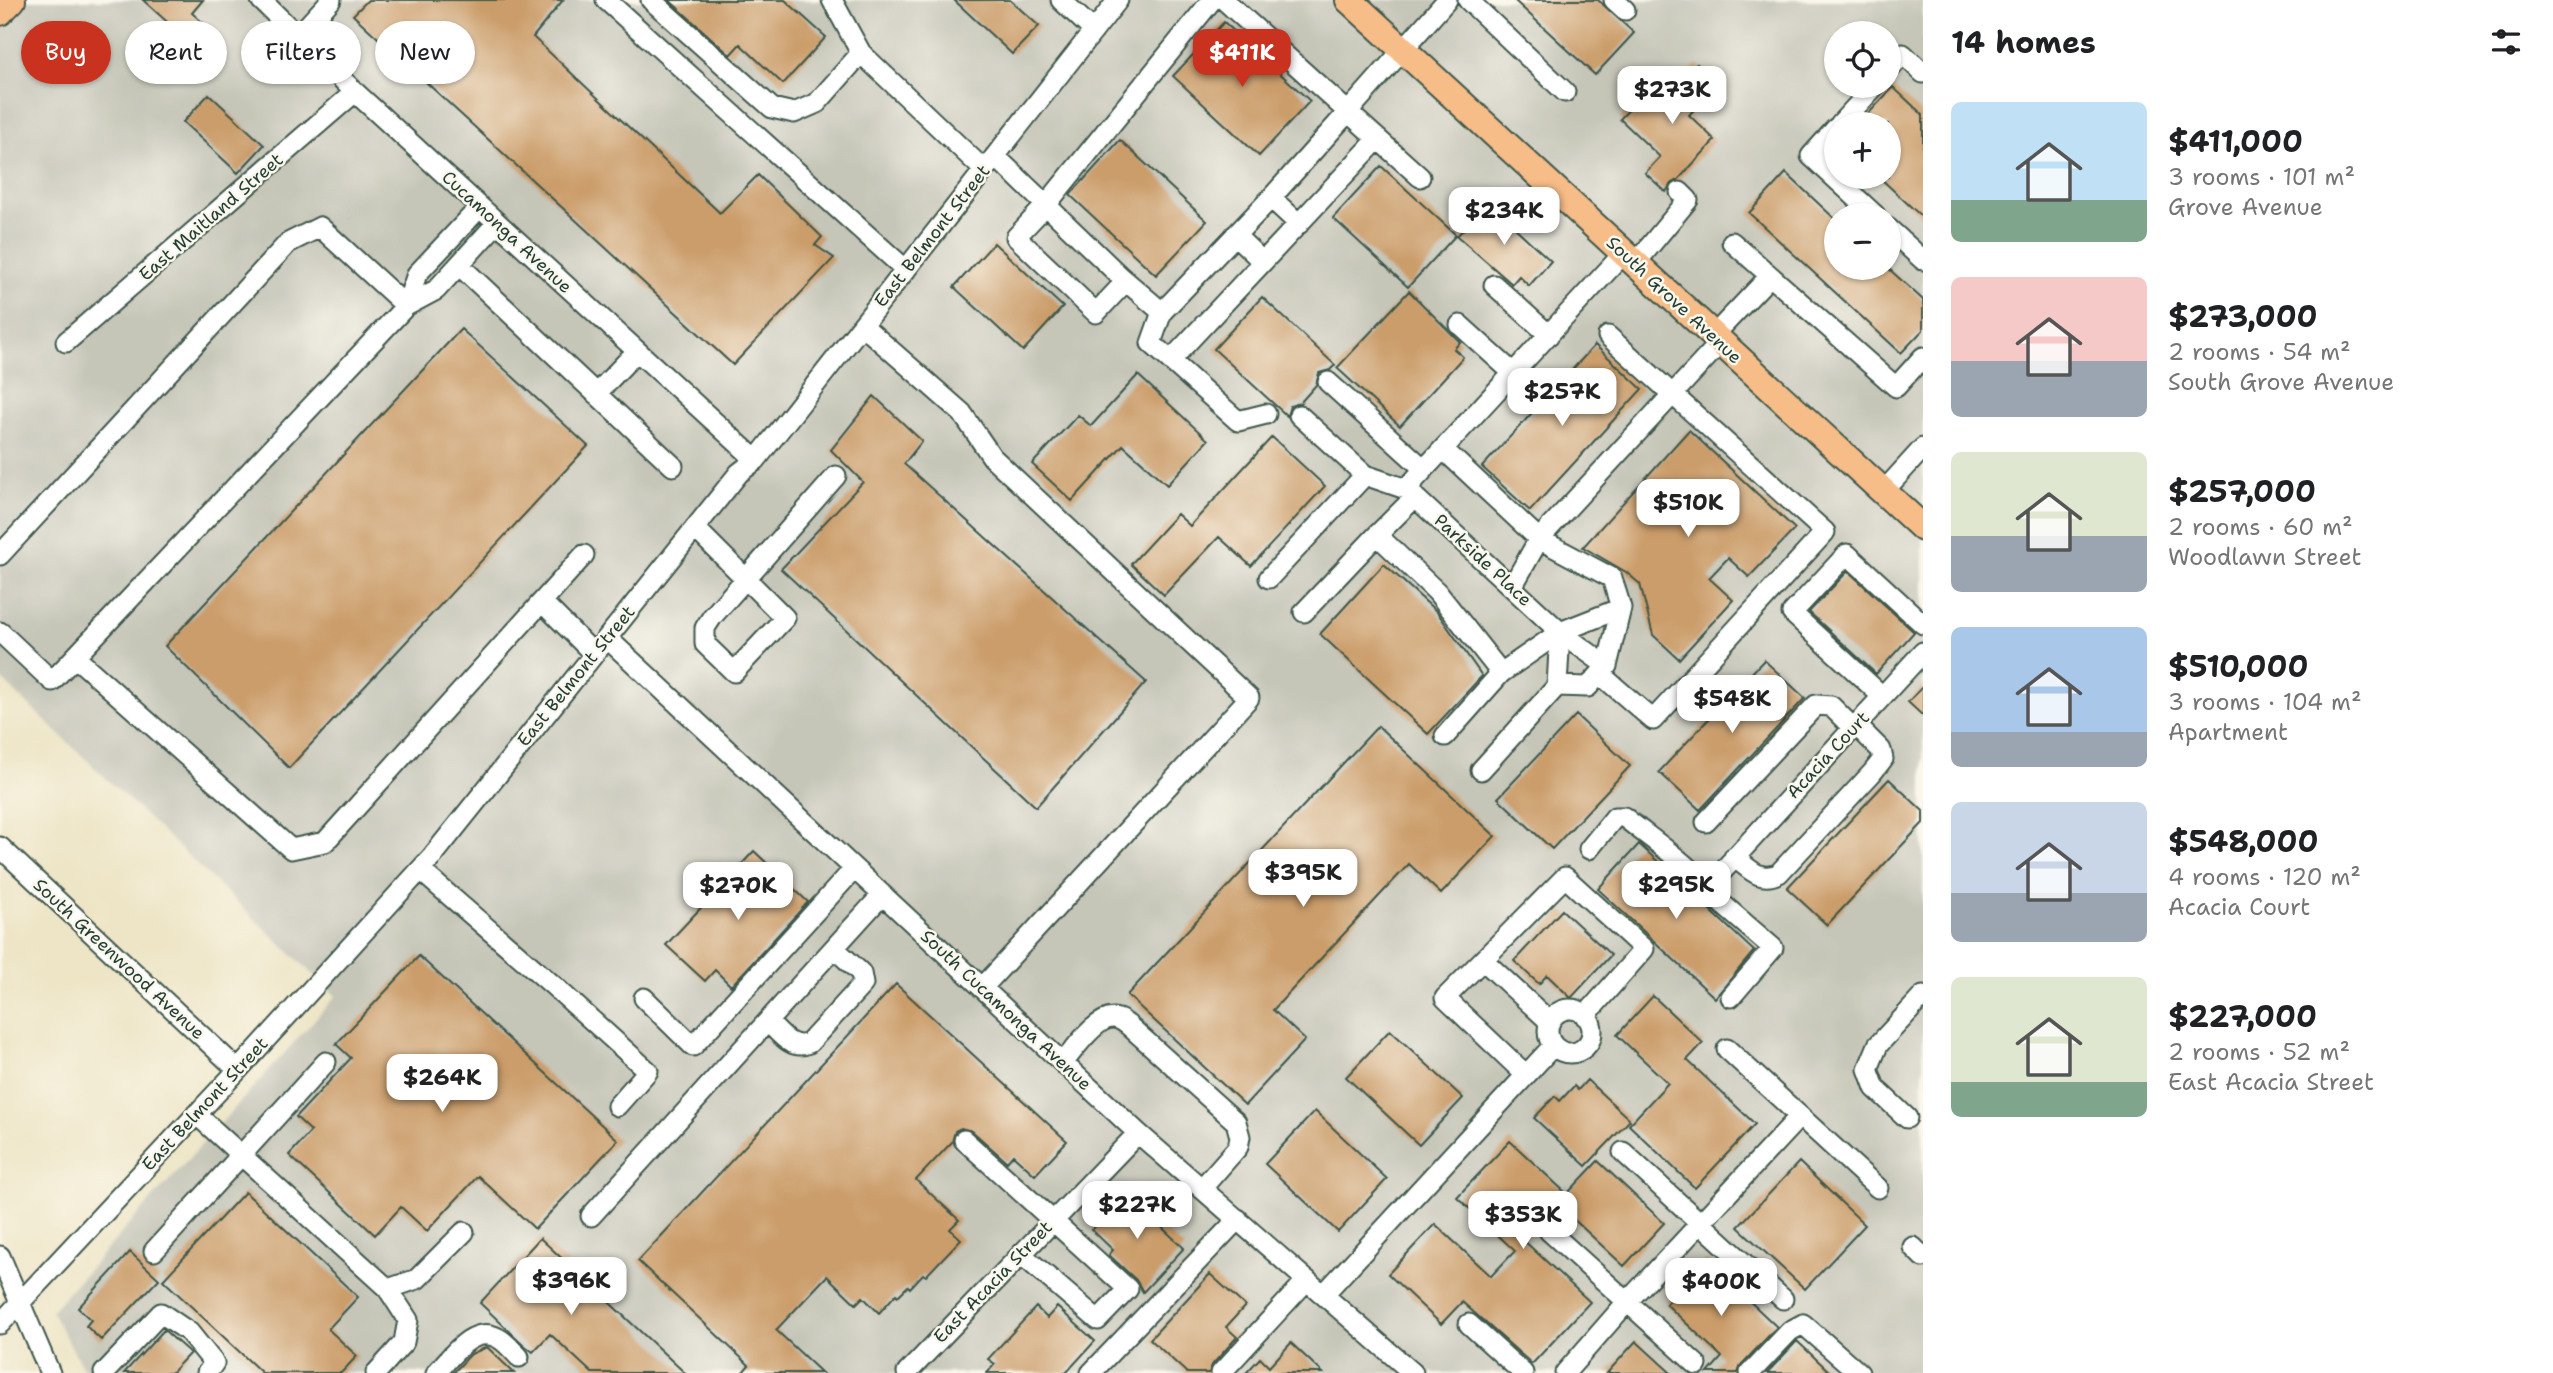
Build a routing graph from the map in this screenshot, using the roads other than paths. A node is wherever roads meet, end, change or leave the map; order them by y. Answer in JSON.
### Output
{"nodes":[{"id":1,"x":12,"y":0,"type":"edge"},
{"id":2,"x":331,"y":0,"type":"edge"},
{"id":3,"x":606,"y":0,"type":"edge"},
{"id":4,"x":651,"y":0,"type":"edge"},
{"id":5,"x":832,"y":0,"type":"edge"},
{"id":6,"x":1061,"y":0,"type":"edge"},
{"id":7,"x":1118,"y":0,"type":"edge"},
{"id":8,"x":1212,"y":0,"type":"edge"},
{"id":9,"x":1224,"y":0,"type":"edge"},
{"id":10,"x":1349,"y":0,"type":"edge"},
{"id":11,"x":1447,"y":0,"type":"edge"},
{"id":12,"x":1468,"y":0,"type":"edge"},
{"id":13,"x":266,"y":2,"type":"edge"},
{"id":14,"x":0,"y":12,"type":"edge"},
{"id":15,"x":284,"y":21,"type":"edge"},
{"id":16,"x":312,"y":21,"type":"edge"},
{"id":17,"x":1094,"y":31,"type":"junction"},
{"id":18,"x":1402,"y":49,"type":"junction"},
{"id":19,"x":861,"y":53,"type":"junction"},
{"id":20,"x":1901,"y":56,"type":"edge"},
{"id":21,"x":1923,"y":73,"type":"edge"},
{"id":22,"x":347,"y":84,"type":"edge"},
{"id":23,"x":355,"y":92,"type":"junction"},
{"id":24,"x":1566,"y":92,"type":"dead end"},
{"id":25,"x":1864,"y":98,"type":"edge"},
{"id":26,"x":1348,"y":112,"type":"junction"},
{"id":27,"x":1850,"y":112,"type":"edge"},
{"id":28,"x":1378,"y":139,"type":"junction"},
{"id":29,"x":1824,"y":141,"type":"edge"},
{"id":30,"x":989,"y":163,"type":"junction"},
{"id":31,"x":1824,"y":168,"type":"edge"},
{"id":32,"x":1420,"y":177,"type":"dead end"},
{"id":33,"x":1847,"y":189,"type":"edge"},
{"id":34,"x":1680,"y":191,"type":"dead end"},
{"id":35,"x":1270,"y":198,"type":"junction"},
{"id":36,"x":1862,"y":203,"type":"edge"},
{"id":37,"x":1046,"y":205,"type":"junction"},
{"id":38,"x":480,"y":207,"type":"junction"},
{"id":39,"x":497,"y":223,"type":"junction"},
{"id":40,"x":1299,"y":223,"type":"junction"},
{"id":41,"x":1235,"y":235,"type":"junction"},
{"id":42,"x":1901,"y":240,"type":"edge"},
{"id":43,"x":1732,"y":242,"type":"dead end"},
{"id":44,"x":1629,"y":259,"type":"junction"},
{"id":45,"x":1923,"y":260,"type":"edge"},
{"id":46,"x":1263,"y":262,"type":"junction"},
{"id":47,"x":459,"y":265,"type":"junction"},
{"id":48,"x":905,"y":270,"type":"junction"},
{"id":49,"x":1770,"y":276,"type":"junction"},
{"id":50,"x":1126,"y":281,"type":"junction"},
{"id":51,"x":1494,"y":285,"type":"dead end"},
{"id":52,"x":406,"y":306,"type":"junction"},
{"id":53,"x":1161,"y":312,"type":"junction"},
{"id":54,"x":1460,"y":325,"type":"dead end"},
{"id":55,"x":862,"y":326,"type":"junction"},
{"id":56,"x":1549,"y":335,"type":"junction"},
{"id":57,"x":1608,"y":336,"type":"dead end"},
{"id":58,"x":1717,"y":339,"type":"junction"},
{"id":59,"x":66,"y":342,"type":"dead end"},
{"id":60,"x":637,"y":351,"type":"junction"},
{"id":61,"x":1923,"y":357,"type":"edge"},
{"id":62,"x":1171,"y":360,"type":"junction"},
{"id":63,"x":1513,"y":373,"type":"junction"},
{"id":64,"x":1328,"y":382,"type":"dead end"},
{"id":65,"x":596,"y":394,"type":"junction"},
{"id":66,"x":1672,"y":395,"type":"junction"},
{"id":67,"x":1266,"y":414,"type":"dead end"},
{"id":68,"x":1298,"y":415,"type":"dead end"},
{"id":69,"x":1923,"y":448,"type":"edge"},
{"id":70,"x":1443,"y":449,"type":"junction"},
{"id":71,"x":756,"y":460,"type":"junction"},
{"id":72,"x":674,"y":466,"type":"dead end"},
{"id":73,"x":1424,"y":469,"type":"junction"},
{"id":74,"x":1365,"y":475,"type":"junction"},
{"id":75,"x":836,"y":476,"type":"dead end"},
{"id":76,"x":1883,"y":492,"type":"junction"},
{"id":77,"x":1410,"y":493,"type":"junction"},
{"id":78,"x":695,"y":528,"type":"junction"},
{"id":79,"x":1923,"y":528,"type":"edge"},
{"id":80,"x":1377,"y":535,"type":"junction"},
{"id":81,"x":1539,"y":539,"type":"junction"},
{"id":82,"x":0,"y":555,"type":"edge"},
{"id":83,"x":584,"y":555,"type":"dead end"},
{"id":84,"x":745,"y":578,"type":"junction"},
{"id":85,"x":1269,"y":578,"type":"dead end"},
{"id":86,"x":1512,"y":587,"type":"junction"},
{"id":87,"x":542,"y":602,"type":"junction"},
{"id":88,"x":1620,"y":608,"type":"junction"},
{"id":89,"x":1304,"y":612,"type":"dead end"},
{"id":90,"x":1923,"y":624,"type":"edge"},
{"id":91,"x":0,"y":632,"type":"edge"},
{"id":92,"x":1560,"y":632,"type":"junction"},
{"id":93,"x":607,"y":638,"type":"junction"},
{"id":94,"x":1923,"y":652,"type":"edge"},
{"id":95,"x":594,"y":654,"type":"junction"},
{"id":96,"x":75,"y":657,"type":"junction"},
{"id":97,"x":1603,"y":670,"type":"junction"},
{"id":98,"x":1501,"y":673,"type":"junction"},
{"id":99,"x":1557,"y":686,"type":"junction"},
{"id":100,"x":1882,"y":696,"type":"junction"},
{"id":101,"x":1854,"y":727,"type":"junction"},
{"id":102,"x":1445,"y":736,"type":"dead end"},
{"id":103,"x":1481,"y":770,"type":"dead end"},
{"id":104,"x":1706,"y":822,"type":"dead end"},
{"id":105,"x":0,"y":847,"type":"edge"},
{"id":106,"x":1590,"y":849,"type":"dead end"},
{"id":107,"x":1734,"y":857,"type":"junction"},
{"id":108,"x":854,"y":869,"type":"junction"},
{"id":109,"x":420,"y":870,"type":"junction"},
{"id":110,"x":1707,"y":888,"type":"junction"},
{"id":111,"x":882,"y":895,"type":"junction"},
{"id":112,"x":834,"y":948,"type":"junction"},
{"id":113,"x":1483,"y":961,"type":"junction"},
{"id":114,"x":982,"y":988,"type":"junction"},
{"id":115,"x":1923,"y":996,"type":"edge"},
{"id":116,"x":1731,"y":997,"type":"dead end"},
{"id":117,"x":644,"y":998,"type":"dead end"},
{"id":118,"x":1586,"y":1016,"type":"junction"},
{"id":119,"x":768,"y":1022,"type":"junction"},
{"id":120,"x":1550,"y":1022,"type":"junction"},
{"id":121,"x":1553,"y":1046,"type":"junction"},
{"id":122,"x":1727,"y":1049,"type":"dead end"},
{"id":123,"x":326,"y":1062,"type":"dead end"},
{"id":124,"x":1063,"y":1063,"type":"junction"},
{"id":125,"x":238,"y":1070,"type":"junction"},
{"id":126,"x":1526,"y":1075,"type":"junction"},
{"id":127,"x":617,"y":1106,"type":"dead end"},
{"id":128,"x":196,"y":1114,"type":"junction"},
{"id":129,"x":1800,"y":1116,"type":"junction"},
{"id":130,"x":1907,"y":1118,"type":"dead end"},
{"id":131,"x":1138,"y":1133,"type":"junction"},
{"id":132,"x":964,"y":1140,"type":"dead end"},
{"id":133,"x":1623,"y":1152,"type":"dead end"},
{"id":134,"x":240,"y":1154,"type":"junction"},
{"id":135,"x":1202,"y":1188,"type":"junction"},
{"id":136,"x":1878,"y":1188,"type":"dead end"},
{"id":137,"x":591,"y":1216,"type":"dead end"},
{"id":138,"x":1238,"y":1219,"type":"junction"},
{"id":139,"x":1054,"y":1220,"type":"junction"},
{"id":140,"x":1700,"y":1222,"type":"junction"},
{"id":141,"x":1549,"y":1231,"type":"dead end"},
{"id":142,"x":464,"y":1232,"type":"dead end"},
{"id":143,"x":154,"y":1251,"type":"dead end"},
{"id":144,"x":1021,"y":1254,"type":"junction"},
{"id":145,"x":0,"y":1256,"type":"edge"},
{"id":146,"x":1307,"y":1280,"type":"junction"},
{"id":147,"x":388,"y":1289,"type":"junction"},
{"id":148,"x":1324,"y":1294,"type":"junction"},
{"id":149,"x":1783,"y":1298,"type":"dead end"},
{"id":150,"x":20,"y":1302,"type":"junction"},
{"id":151,"x":1627,"y":1302,"type":"junction"},
{"id":152,"x":0,"y":1324,"type":"edge"},
{"id":153,"x":1469,"y":1324,"type":"dead end"},
{"id":154,"x":519,"y":1357,"type":"dead end"},
{"id":155,"x":1697,"y":1365,"type":"dead end"},
{"id":156,"x":908,"y":1372,"type":"edge"},
{"id":157,"x":50,"y":1373,"type":"edge"},
{"id":158,"x":104,"y":1373,"type":"edge"},
{"id":159,"x":207,"y":1373,"type":"edge"},
{"id":160,"x":376,"y":1373,"type":"edge"},
{"id":161,"x":436,"y":1373,"type":"edge"},
{"id":162,"x":1091,"y":1373,"type":"edge"},
{"id":163,"x":1221,"y":1373,"type":"edge"},
{"id":164,"x":1413,"y":1373,"type":"edge"},
{"id":165,"x":1523,"y":1373,"type":"edge"},
{"id":166,"x":1565,"y":1373,"type":"edge"},
{"id":167,"x":1750,"y":1373,"type":"edge"},
{"id":168,"x":1859,"y":1373,"type":"edge"}],
"edges":[{"from":1,"to":14,"type":"main road"},
{"from":2,"to":16,"type":"street"},
{"from":3,"to":48,"type":"street"},
{"from":4,"to":19,"type":"street"},
{"from":5,"to":19,"type":"street"},
{"from":6,"to":17,"type":"street"},
{"from":7,"to":17,"type":"street","name":"East Belmont Street"},
{"from":8,"to":37,"type":"street"},
{"from":9,"to":26,"type":"street"},
{"from":10,"to":18,"type":"main road","name":"South Grove Avenue"},
{"from":11,"to":18,"type":"street"},
{"from":12,"to":24,"type":"street"},
{"from":13,"to":15,"type":"street","name":"Cucamonga Avenue"},
{"from":17,"to":30,"type":"street","name":"East Belmont Street"},
{"from":18,"to":26,"type":"street"},
{"from":18,"to":44,"type":"main road","name":"South Grove Avenue"},
{"from":19,"to":30,"type":"street"},
{"from":20,"to":21,"type":"street"},
{"from":22,"to":23,"type":"street","name":"Cucamonga Avenue"},
{"from":23,"to":38,"type":"street","name":"Cucamonga Avenue"},
{"from":23,"to":59,"type":"street","name":"East Maitland Street"},
{"from":25,"to":27,"type":"street"},
{"from":26,"to":28,"type":"street"},
{"from":26,"to":35,"type":"street"},
{"from":28,"to":32,"type":"street"},
{"from":28,"to":40,"type":"street"},
{"from":29,"to":31,"type":"street"},
{"from":30,"to":37,"type":"street"},
{"from":30,"to":48,"type":"street","name":"East Belmont Street"},
{"from":33,"to":36,"type":"street"},
{"from":34,"to":44,"type":"street"},
{"from":35,"to":40,"type":"street"},
{"from":35,"to":41,"type":"street"},
{"from":37,"to":50,"type":"street"},
{"from":37,"to":50,"type":"street"},
{"from":38,"to":39,"type":"street","name":"Cucamonga Avenue"},
{"from":38,"to":52,"type":"street"},
{"from":39,"to":47,"type":"street"},
{"from":39,"to":60,"type":"street","name":"Cucamonga Avenue"},
{"from":40,"to":46,"type":"street"},
{"from":41,"to":46,"type":"street"},
{"from":41,"to":53,"type":"street"},
{"from":42,"to":45,"type":"street"},
{"from":43,"to":49,"type":"street"},
{"from":44,"to":56,"type":"street"},
{"from":44,"to":58,"type":"main road","name":"South Grove Avenue"},
{"from":46,"to":62,"type":"street"},
{"from":47,"to":52,"type":"street"},
{"from":47,"to":65,"type":"street"},
{"from":48,"to":55,"type":"street","name":"East Belmont Street"},
{"from":49,"to":58,"type":"street"},
{"from":49,"to":61,"type":"street"},
{"from":50,"to":53,"type":"street"},
{"from":51,"to":56,"type":"street"},
{"from":52,"to":82,"type":"street"},
{"from":52,"to":96,"type":"street"},
{"from":53,"to":62,"type":"street"},
{"from":54,"to":63,"type":"street"},
{"from":55,"to":71,"type":"street","name":"East Belmont Street"},
{"from":55,"to":114,"type":"street"},
{"from":56,"to":63,"type":"street"},
{"from":57,"to":66,"type":"street"},
{"from":58,"to":66,"type":"street"},
{"from":58,"to":76,"type":"main road","name":"South Grove Avenue"},
{"from":60,"to":65,"type":"street"},
{"from":60,"to":71,"type":"street","name":"Cucamonga Avenue"},
{"from":62,"to":67,"type":"street"},
{"from":63,"to":70,"type":"street"},
{"from":64,"to":73,"type":"street"},
{"from":65,"to":72,"type":"street"},
{"from":66,"to":81,"type":"street"},
{"from":66,"to":97,"type":"street","name":"Parkside Place"},
{"from":68,"to":74,"type":"street"},
{"from":69,"to":76,"type":"street"},
{"from":70,"to":73,"type":"street"},
{"from":70,"to":81,"type":"street"},
{"from":71,"to":78,"type":"street","name":"East Belmont Street"},
{"from":73,"to":77,"type":"street"},
{"from":74,"to":77,"type":"street"},
{"from":74,"to":85,"type":"street"},
{"from":75,"to":84,"type":"street"},
{"from":76,"to":79,"type":"main road","name":"South Grove Avenue"},
{"from":77,"to":80,"type":"street"},
{"from":77,"to":86,"type":"street","name":"Parkside Place"},
{"from":78,"to":84,"type":"street"},
{"from":78,"to":93,"type":"street","name":"East Belmont Street"},
{"from":80,"to":89,"type":"street"},
{"from":80,"to":98,"type":"street"},
{"from":81,"to":86,"type":"street"},
{"from":81,"to":88,"type":"street"},
{"from":83,"to":87,"type":"street"},
{"from":84,"to":84,"type":"street"},
{"from":86,"to":92,"type":"street","name":"Parkside Place"},
{"from":87,"to":95,"type":"street"},
{"from":87,"to":96,"type":"street"},
{"from":88,"to":92,"type":"street"},
{"from":88,"to":97,"type":"street"},
{"from":90,"to":100,"type":"street"},
{"from":91,"to":96,"type":"street"},
{"from":92,"to":97,"type":"street","name":"Parkside Place"},
{"from":92,"to":98,"type":"street"},
{"from":92,"to":99,"type":"street"},
{"from":93,"to":95,"type":"street","name":"East Belmont Street"},
{"from":93,"to":108,"type":"street","name":"South Cucamonga Avenue"},
{"from":94,"to":100,"type":"street","name":"Acacia Court"},
{"from":95,"to":109,"type":"street","name":"East Belmont Street"},
{"from":97,"to":99,"type":"street"},
{"from":98,"to":102,"type":"street"},
{"from":99,"to":103,"type":"street"},
{"from":100,"to":101,"type":"street","name":"Acacia Court"},
{"from":101,"to":104,"type":"street"},
{"from":101,"to":107,"type":"street","name":"Acacia Court"},
{"from":101,"to":107,"type":"street"},
{"from":105,"to":125,"type":"street","name":"South Greenwood Avenue"},
{"from":106,"to":110,"type":"street"},
{"from":107,"to":110,"type":"street","name":"Acacia Court"},
{"from":108,"to":111,"type":"street","name":"South Cucamonga Avenue"},
{"from":108,"to":117,"type":"street"},
{"from":109,"to":125,"type":"street","name":"East Belmont Street"},
{"from":109,"to":127,"type":"street"},
{"from":110,"to":116,"type":"street"},
{"from":111,"to":112,"type":"street"},
{"from":111,"to":114,"type":"street","name":"South Cucamonga Avenue"},
{"from":112,"to":119,"type":"street"},
{"from":112,"to":119,"type":"street"},
{"from":113,"to":118,"type":"street"},
{"from":113,"to":120,"type":"street"},
{"from":113,"to":126,"type":"street"},
{"from":114,"to":124,"type":"street","name":"South Cucamonga Avenue"},
{"from":115,"to":130,"type":"street"},
{"from":118,"to":120,"type":"street"},
{"from":118,"to":121,"type":"street"},
{"from":119,"to":137,"type":"street"},
{"from":120,"to":121,"type":"street"},
{"from":121,"to":126,"type":"street"},
{"from":122,"to":129,"type":"street"},
{"from":123,"to":134,"type":"street"},
{"from":124,"to":131,"type":"street","name":"South Cucamonga Avenue"},
{"from":124,"to":135,"type":"street"},
{"from":125,"to":128,"type":"street","name":"East Belmont Street"},
{"from":126,"to":148,"type":"street"},
{"from":128,"to":134,"type":"street"},
{"from":128,"to":150,"type":"street","name":"East Belmont Street"},
{"from":129,"to":136,"type":"street"},
{"from":129,"to":140,"type":"street"},
{"from":131,"to":135,"type":"street","name":"South Cucamonga Avenue"},
{"from":131,"to":139,"type":"street","name":"East Acacia Street"},
{"from":132,"to":139,"type":"street"},
{"from":133,"to":140,"type":"street"},
{"from":134,"to":143,"type":"street"},
{"from":134,"to":147,"type":"street"},
{"from":135,"to":138,"type":"street","name":"South Cucamonga Avenue"},
{"from":138,"to":146,"type":"street","name":"South Cucamonga Avenue"},
{"from":138,"to":162,"type":"street"},
{"from":139,"to":144,"type":"street","name":"East Acacia Street"},
{"from":139,"to":144,"type":"street"},
{"from":140,"to":149,"type":"street"},
{"from":140,"to":151,"type":"street"},
{"from":141,"to":151,"type":"street"},
{"from":142,"to":147,"type":"street"},
{"from":144,"to":156,"type":"street","name":"East Acacia Street"},
{"from":145,"to":150,"type":"street"},
{"from":146,"to":148,"type":"street","name":"South Cucamonga Avenue"},
{"from":146,"to":163,"type":"street"},
{"from":147,"to":160,"type":"street"},
{"from":148,"to":164,"type":"street","name":"South Cucamonga Avenue"},
{"from":150,"to":152,"type":"street","name":"East Belmont Street"},
{"from":150,"to":157,"type":"street"},
{"from":151,"to":155,"type":"street"},
{"from":151,"to":166,"type":"street"},
{"from":153,"to":165,"type":"street"},
{"from":154,"to":161,"type":"street"},
{"from":158,"to":159,"type":"street"},
{"from":167,"to":168,"type":"street"}]}
